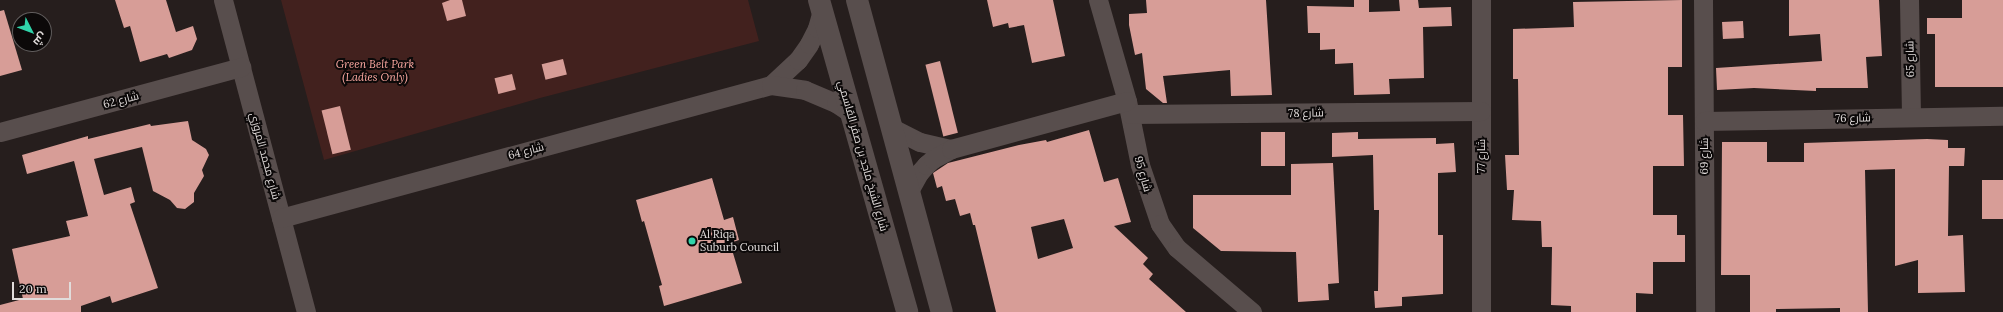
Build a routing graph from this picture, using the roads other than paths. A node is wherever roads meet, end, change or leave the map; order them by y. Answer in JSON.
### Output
{"nodes":[{"id":1,"x":223,"y":0,"type":"edge"},
{"id":2,"x":858,"y":0,"type":"edge"},
{"id":3,"x":1098,"y":0,"type":"edge"},
{"id":4,"x":1481,"y":0,"type":"edge"},
{"id":5,"x":1703,"y":0,"type":"edge"},
{"id":6,"x":1909,"y":0,"type":"edge"},
{"id":7,"x":821,"y":5,"type":"edge"},
{"id":8,"x":241,"y":68,"type":"junction"},
{"id":9,"x":771,"y":85,"type":"junction"},
{"id":10,"x":1129,"y":108,"type":"junction"},
{"id":11,"x":1481,"y":111,"type":"junction"},
{"id":12,"x":850,"y":113,"type":"junction"},
{"id":13,"x":2003,"y":116,"type":"edge"},
{"id":14,"x":1911,"y":117,"type":"junction"},
{"id":15,"x":1704,"y":121,"type":"junction"},
{"id":16,"x":892,"y":128,"type":"junction"},
{"id":17,"x":0,"y":132,"type":"edge"},
{"id":18,"x":952,"y":149,"type":"junction"},
{"id":19,"x":909,"y":191,"type":"junction"},
{"id":20,"x":281,"y":218,"type":"junction"},
{"id":21,"x":306,"y":311,"type":"edge"},
{"id":22,"x":907,"y":312,"type":"edge"},
{"id":23,"x":942,"y":312,"type":"edge"},
{"id":24,"x":1252,"y":312,"type":"edge"},
{"id":25,"x":1481,"y":312,"type":"edge"},
{"id":26,"x":1705,"y":312,"type":"edge"}],
"edges":[{"from":1,"to":8,"type":"street","name":"شارع محمد المروزي"},
{"from":2,"to":16,"type":"main road"},
{"from":3,"to":10,"type":"street","name":"شارع 95"},
{"from":4,"to":11,"type":"street","name":"شارع 77"},
{"from":5,"to":15,"type":"street","name":"شارع 69"},
{"from":6,"to":14,"type":"street","name":"شارع 65"},
{"from":7,"to":9,"type":"street","name":"شارع 64"},
{"from":7,"to":12,"type":"main road","name":"شارع الشيخ ماجد بن صقر القاسمي"},
{"from":8,"to":17,"type":"street","name":"شارع 62"},
{"from":8,"to":20,"type":"street","name":"شارع محمد المروزي"},
{"from":9,"to":12,"type":"street","name":"شارع 64"},
{"from":9,"to":20,"type":"street","name":"شارع 64"},
{"from":10,"to":11,"type":"street","name":"شارع 78"},
{"from":10,"to":18,"type":"street","name":"شارع 78"},
{"from":10,"to":24,"type":"street","name":"شارع 95"},
{"from":11,"to":25,"type":"street","name":"شارع 77"},
{"from":12,"to":22,"type":"main road","name":"شارع الشيخ ماجد بن صقر القاسمي"},
{"from":13,"to":14,"type":"street","name":"شارع 76"},
{"from":14,"to":15,"type":"street","name":"شارع 76"},
{"from":15,"to":26,"type":"street","name":"شارع 69"},
{"from":16,"to":18,"type":"street"},
{"from":16,"to":19,"type":"main road"},
{"from":18,"to":19,"type":"street","name":"شارع 78"},
{"from":19,"to":23,"type":"main road"},
{"from":20,"to":21,"type":"street","name":"شارع محمد المروزي"}]}
